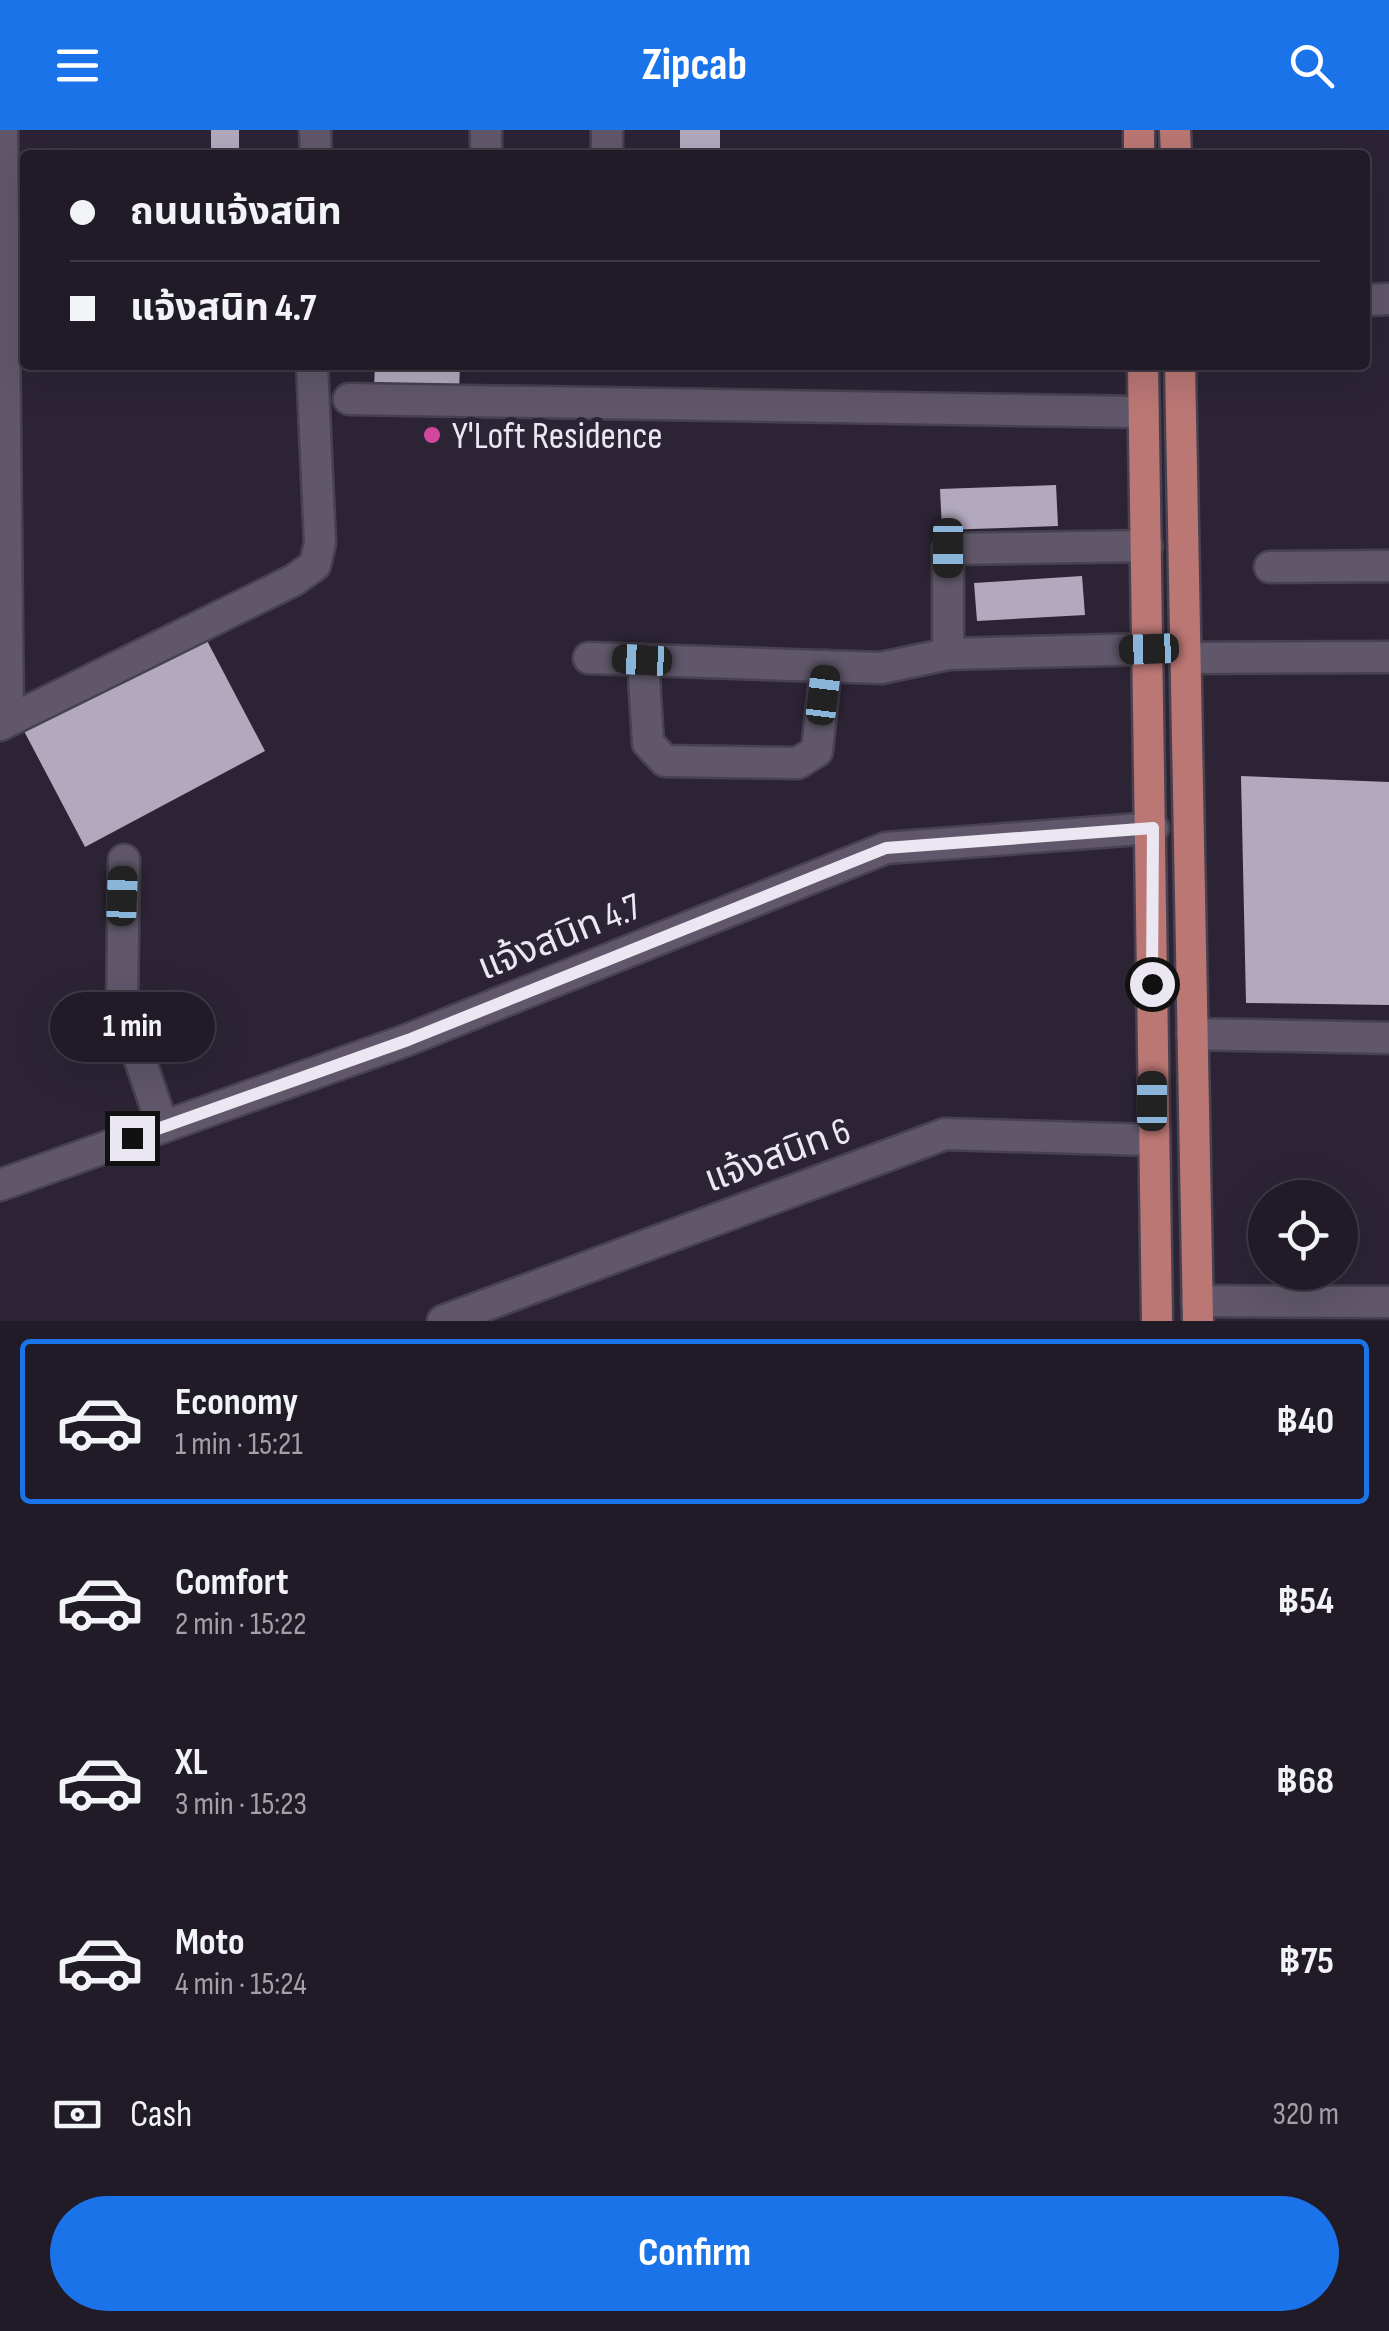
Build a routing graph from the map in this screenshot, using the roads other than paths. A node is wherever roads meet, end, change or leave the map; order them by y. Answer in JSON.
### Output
{"nodes":[{"id":1,"x":2,"y":130,"type":"edge"},
{"id":2,"x":312,"y":370,"type":"edge"},
{"id":3,"x":1144,"y":370,"type":"edge"},
{"id":4,"x":1180,"y":370,"type":"edge"},
{"id":5,"x":349,"y":399,"type":"dead end"},
{"id":6,"x":1144,"y":412,"type":"junction"},
{"id":7,"x":1148,"y":546,"type":"junction"},
{"id":8,"x":1389,"y":566,"type":"edge"},
{"id":9,"x":1270,"y":567,"type":"dead end"},
{"id":10,"x":1149,"y":649,"type":"junction"},
{"id":11,"x":948,"y":654,"type":"junction"},
{"id":12,"x":1389,"y":656,"type":"edge"},
{"id":13,"x":588,"y":658,"type":"dead end"},
{"id":14,"x":1185,"y":658,"type":"junction"},
{"id":15,"x":642,"y":660,"type":"junction"},
{"id":16,"x":826,"y":666,"type":"junction"},
{"id":17,"x":4,"y":723,"type":"edge"},
{"id":18,"x":1153,"y":828,"type":"junction"},
{"id":19,"x":124,"y":860,"type":"dead end"},
{"id":20,"x":1192,"y":1034,"type":"junction"},
{"id":21,"x":1389,"y":1038,"type":"edge"},
{"id":22,"x":163,"y":1127,"type":"junction"},
{"id":23,"x":1151,"y":1140,"type":"junction"},
{"id":24,"x":2,"y":1175,"type":"edge"},
{"id":25,"x":1389,"y":1302,"type":"edge"},
{"id":26,"x":1198,"y":1311,"type":"edge"},
{"id":27,"x":442,"y":1321,"type":"edge"},
{"id":28,"x":1157,"y":1321,"type":"edge"}],
"edges":[{"from":1,"to":17,"type":"street"},
{"from":2,"to":17,"type":"street"},
{"from":3,"to":6,"type":"main road"},
{"from":4,"to":14,"type":"main road"},
{"from":5,"to":6,"type":"street"},
{"from":6,"to":7,"type":"main road"},
{"from":7,"to":10,"type":"main road"},
{"from":7,"to":11,"type":"street"},
{"from":8,"to":9,"type":"street"},
{"from":10,"to":11,"type":"street"},
{"from":10,"to":18,"type":"main road"},
{"from":11,"to":16,"type":"street"},
{"from":12,"to":14,"type":"street"},
{"from":13,"to":15,"type":"street"},
{"from":14,"to":20,"type":"main road"},
{"from":15,"to":16,"type":"street"},
{"from":15,"to":16,"type":"street"},
{"from":18,"to":22,"type":"street","name":"แจ้งสนิท 4.7"},
{"from":18,"to":23,"type":"main road"},
{"from":19,"to":22,"type":"street"},
{"from":20,"to":21,"type":"street"},
{"from":20,"to":26,"type":"main road"},
{"from":22,"to":24,"type":"street","name":"แจ้งสนิท 4.7"},
{"from":23,"to":27,"type":"street","name":"แจ้งสนิท 6"},
{"from":23,"to":28,"type":"main road"},
{"from":25,"to":26,"type":"street"}]}
